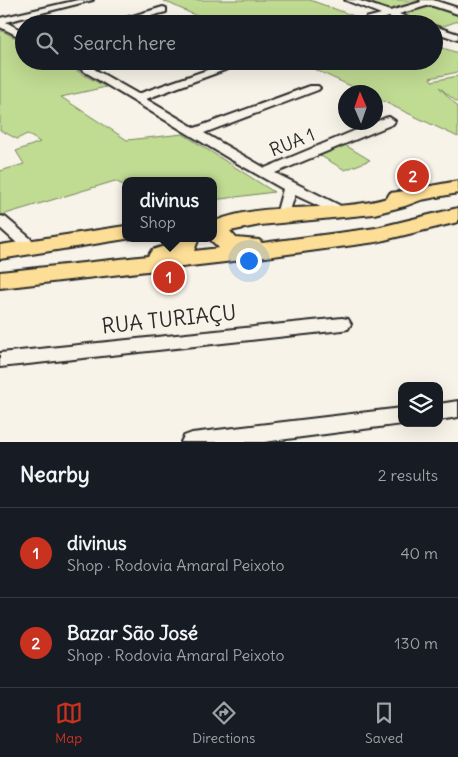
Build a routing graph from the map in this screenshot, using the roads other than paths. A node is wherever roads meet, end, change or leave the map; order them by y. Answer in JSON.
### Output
{"nodes":[{"id":1,"x":89,"y":0,"type":"edge"},
{"id":2,"x":349,"y":0,"type":"edge"},
{"id":3,"x":427,"y":1,"type":"edge"},
{"id":4,"x":162,"y":10,"type":"dead end"},
{"id":5,"x":458,"y":11,"type":"edge"},
{"id":6,"x":391,"y":14,"type":"junction"},
{"id":7,"x":28,"y":15,"type":"edge"},
{"id":8,"x":143,"y":15,"type":"edge"},
{"id":9,"x":387,"y":15,"type":"edge"},
{"id":10,"x":15,"y":18,"type":"edge"},
{"id":11,"x":0,"y":22,"type":"edge"},
{"id":12,"x":15,"y":31,"type":"edge"},
{"id":13,"x":443,"y":32,"type":"edge"},
{"id":14,"x":458,"y":37,"type":"edge"},
{"id":15,"x":89,"y":70,"type":"edge"},
{"id":16,"x":218,"y":70,"type":"edge"},
{"id":17,"x":314,"y":88,"type":"dead end"},
{"id":18,"x":138,"y":98,"type":"junction"},
{"id":19,"x":389,"y":121,"type":"dead end"},
{"id":20,"x":196,"y":132,"type":"junction"},
{"id":21,"x":264,"y":173,"type":"junction"},
{"id":22,"x":458,"y":187,"type":"edge"},
{"id":23,"x":290,"y":188,"type":"junction"},
{"id":24,"x":413,"y":196,"type":"junction"},
{"id":25,"x":334,"y":208,"type":"junction"},
{"id":26,"x":284,"y":211,"type":"junction"},
{"id":27,"x":458,"y":211,"type":"edge"},
{"id":28,"x":458,"y":215,"type":"edge"},
{"id":29,"x":217,"y":218,"type":"edge"},
{"id":30,"x":0,"y":220,"type":"edge"},
{"id":31,"x":122,"y":226,"type":"edge"},
{"id":32,"x":122,"y":233,"type":"edge"},
{"id":33,"x":24,"y":240,"type":"junction"},
{"id":34,"x":186,"y":242,"type":"edge"},
{"id":35,"x":0,"y":245,"type":"edge"},
{"id":36,"x":0,"y":252,"type":"edge"},
{"id":37,"x":0,"y":274,"type":"edge"},
{"id":38,"x":0,"y":280,"type":"edge"},
{"id":39,"x":342,"y":324,"type":"dead end"},
{"id":40,"x":0,"y":360,"type":"edge"},
{"id":41,"x":458,"y":409,"type":"edge"},
{"id":42,"x":443,"y":411,"type":"edge"},
{"id":43,"x":398,"y":417,"type":"edge"},
{"id":44,"x":218,"y":440,"type":"edge"},
{"id":45,"x":192,"y":442,"type":"edge"}],
"edges":[{"from":1,"to":7,"type":"street"},
{"from":2,"to":6,"type":"street"},
{"from":3,"to":5,"type":"street"},
{"from":3,"to":6,"type":"street"},
{"from":4,"to":8,"type":"street"},
{"from":6,"to":9,"type":"street"},
{"from":10,"to":11,"type":"street"},
{"from":11,"to":12,"type":"street"},
{"from":13,"to":14,"type":"street"},
{"from":15,"to":18,"type":"street"},
{"from":16,"to":18,"type":"street"},
{"from":17,"to":20,"type":"street"},
{"from":18,"to":20,"type":"street"},
{"from":19,"to":21,"type":"street","name":"RUA 1"},
{"from":20,"to":21,"type":"street"},
{"from":21,"to":23,"type":"street"},
{"from":22,"to":24,"type":"highway"},
{"from":23,"to":25,"type":"street"},
{"from":23,"to":26,"type":"street"},
{"from":24,"to":25,"type":"highway"},
{"from":24,"to":27,"type":"highway"},
{"from":25,"to":26,"type":"highway"},
{"from":26,"to":29,"type":"highway"},
{"from":28,"to":38,"type":"highway"},
{"from":30,"to":33,"type":"street"},
{"from":31,"to":33,"type":"highway"},
{"from":32,"to":36,"type":"highway"},
{"from":33,"to":35,"type":"highway"},
{"from":34,"to":37,"type":"highway"},
{"from":39,"to":40,"type":"street","name":"RUA TURIAÇU"},
{"from":41,"to":42,"type":"street"},
{"from":43,"to":44,"type":"street"},
{"from":44,"to":45,"type":"street"}]}
